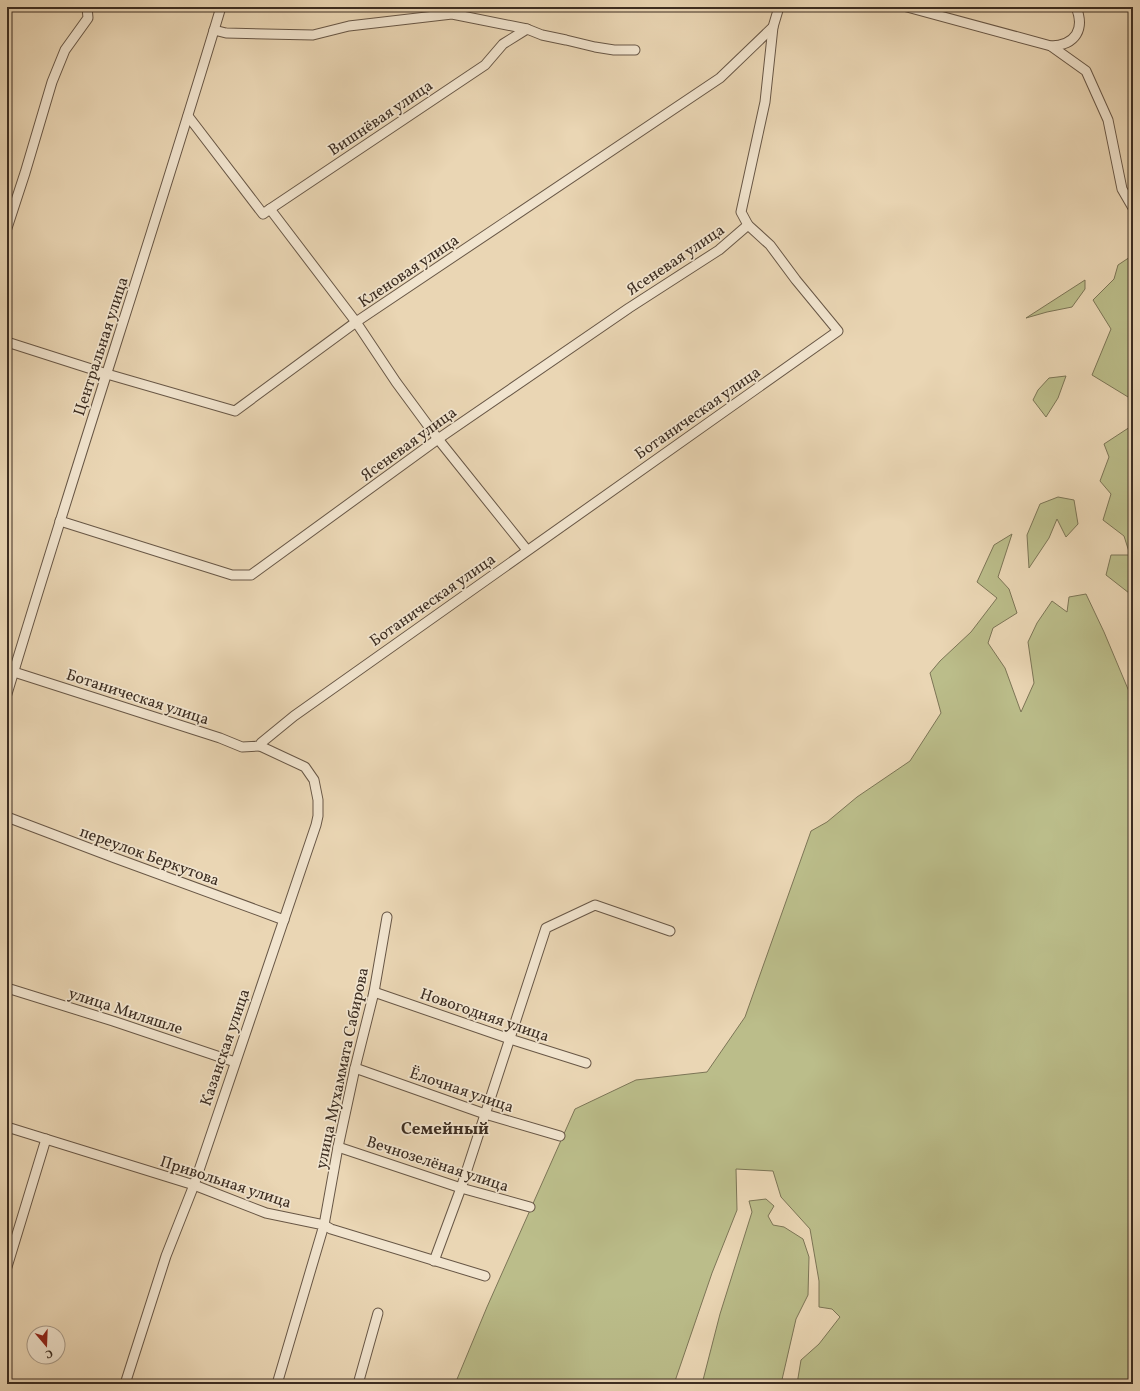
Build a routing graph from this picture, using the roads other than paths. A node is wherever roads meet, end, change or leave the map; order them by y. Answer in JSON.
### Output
{"nodes":[{"id":1,"x":87,"y":7,"type":"edge"},
{"id":2,"x":221,"y":7,"type":"edge"},
{"id":3,"x":779,"y":7,"type":"edge"},
{"id":4,"x":907,"y":7,"type":"edge"},
{"id":5,"x":1076,"y":7,"type":"edge"},
{"id":6,"x":773,"y":27,"type":"junction"},
{"id":7,"x":526,"y":29,"type":"junction"},
{"id":8,"x":214,"y":30,"type":"junction"},
{"id":9,"x":1052,"y":46,"type":"junction"},
{"id":10,"x":635,"y":50,"type":"dead end"},
{"id":11,"x":188,"y":116,"type":"junction"},
{"id":12,"x":1133,"y":208,"type":"edge"},
{"id":13,"x":270,"y":209,"type":"junction"},
{"id":14,"x":748,"y":225,"type":"junction"},
{"id":15,"x":7,"y":228,"type":"edge"},
{"id":16,"x":356,"y":322,"type":"junction"},
{"id":17,"x":7,"y":342,"type":"edge"},
{"id":18,"x":107,"y":374,"type":"junction"},
{"id":19,"x":438,"y":440,"type":"junction"},
{"id":20,"x":60,"y":521,"type":"junction"},
{"id":21,"x":527,"y":550,"type":"junction"},
{"id":22,"x":14,"y":672,"type":"junction"},
{"id":23,"x":7,"y":694,"type":"edge"},
{"id":24,"x":260,"y":746,"type":"junction"},
{"id":25,"x":7,"y":817,"type":"edge"},
{"id":26,"x":388,"y":917,"type":"dead end"},
{"id":27,"x":284,"y":920,"type":"junction"},
{"id":28,"x":670,"y":931,"type":"dead end"},
{"id":29,"x":7,"y":988,"type":"edge"},
{"id":30,"x":374,"y":992,"type":"junction"},
{"id":31,"x":510,"y":1039,"type":"junction"},
{"id":32,"x":235,"y":1062,"type":"junction"},
{"id":33,"x":586,"y":1063,"type":"dead end"},
{"id":34,"x":355,"y":1068,"type":"junction"},
{"id":35,"x":485,"y":1114,"type":"junction"},
{"id":36,"x":7,"y":1127,"type":"edge"},
{"id":37,"x":560,"y":1136,"type":"dead end"},
{"id":38,"x":46,"y":1138,"type":"junction"},
{"id":39,"x":338,"y":1147,"type":"junction"},
{"id":40,"x":194,"y":1185,"type":"junction"},
{"id":41,"x":461,"y":1188,"type":"junction"},
{"id":42,"x":530,"y":1207,"type":"dead end"},
{"id":43,"x":324,"y":1225,"type":"junction"},
{"id":44,"x":434,"y":1261,"type":"junction"},
{"id":45,"x":7,"y":1267,"type":"edge"},
{"id":46,"x":485,"y":1276,"type":"dead end"},
{"id":47,"x":378,"y":1314,"type":"dead end"},
{"id":48,"x":125,"y":1384,"type":"edge"},
{"id":49,"x":277,"y":1384,"type":"edge"},
{"id":50,"x":358,"y":1384,"type":"edge"}],
"edges":[{"from":1,"to":15,"type":"street"},
{"from":2,"to":8,"type":"street","name":"Центральная улица"},
{"from":3,"to":6,"type":"street","name":"Кленовая улица"},
{"from":4,"to":9,"type":"street"},
{"from":5,"to":9,"type":"street"},
{"from":6,"to":14,"type":"street"},
{"from":6,"to":16,"type":"street","name":"Кленовая улица"},
{"from":7,"to":8,"type":"street"},
{"from":7,"to":10,"type":"street"},
{"from":7,"to":13,"type":"street","name":"Вишнёвая улица"},
{"from":8,"to":11,"type":"street","name":"Центральная улица"},
{"from":9,"to":12,"type":"street"},
{"from":11,"to":13,"type":"street"},
{"from":11,"to":18,"type":"street","name":"Центральная улица"},
{"from":13,"to":16,"type":"street"},
{"from":14,"to":19,"type":"street","name":"Ясеневая улица"},
{"from":14,"to":21,"type":"street","name":"Ботаническая улица"},
{"from":16,"to":18,"type":"street","name":"Кленовая улица"},
{"from":16,"to":19,"type":"street"},
{"from":17,"to":18,"type":"street","name":"Кленовая улица"},
{"from":18,"to":20,"type":"street","name":"Центральная улица"},
{"from":19,"to":20,"type":"street","name":"Ясеневая улица"},
{"from":19,"to":21,"type":"street"},
{"from":20,"to":22,"type":"street","name":"Центральная улица"},
{"from":21,"to":24,"type":"street","name":"Ботаническая улица"},
{"from":22,"to":23,"type":"street","name":"Центральная улица"},
{"from":22,"to":24,"type":"street","name":"Ботаническая улица"},
{"from":24,"to":27,"type":"street","name":"Казанская улица"},
{"from":25,"to":27,"type":"street","name":"переулок Беркутова"},
{"from":26,"to":30,"type":"street","name":"улица Мухаммата Сабирова"},
{"from":27,"to":32,"type":"street","name":"Казанская улица"},
{"from":28,"to":31,"type":"street"},
{"from":29,"to":32,"type":"street","name":"улица Миляшле"},
{"from":30,"to":31,"type":"street","name":"Новогодняя улица"},
{"from":30,"to":34,"type":"street","name":"улица Мухаммата Сабирова"},
{"from":31,"to":33,"type":"street","name":"Новогодняя улица"},
{"from":31,"to":35,"type":"street"},
{"from":32,"to":40,"type":"street","name":"Казанская улица"},
{"from":34,"to":35,"type":"street","name":"Ёлочная улица"},
{"from":34,"to":39,"type":"street","name":"улица Мухаммата Сабирова"},
{"from":35,"to":37,"type":"street","name":"Ёлочная улица"},
{"from":35,"to":41,"type":"street"},
{"from":36,"to":38,"type":"street","name":"Привольная улица"},
{"from":38,"to":40,"type":"street","name":"Привольная улица"},
{"from":38,"to":45,"type":"street"},
{"from":39,"to":41,"type":"street","name":"Вечнозелёная улица"},
{"from":39,"to":43,"type":"street","name":"улица Мухаммата Сабирова"},
{"from":40,"to":43,"type":"street","name":"Привольная улица"},
{"from":40,"to":48,"type":"street","name":"Казанская улица"},
{"from":41,"to":42,"type":"street","name":"Вечнозелёная улица"},
{"from":41,"to":44,"type":"street"},
{"from":43,"to":44,"type":"street","name":"Привольная улица"},
{"from":43,"to":49,"type":"street"},
{"from":44,"to":46,"type":"street","name":"Привольная улица"},
{"from":47,"to":50,"type":"street"}]}
